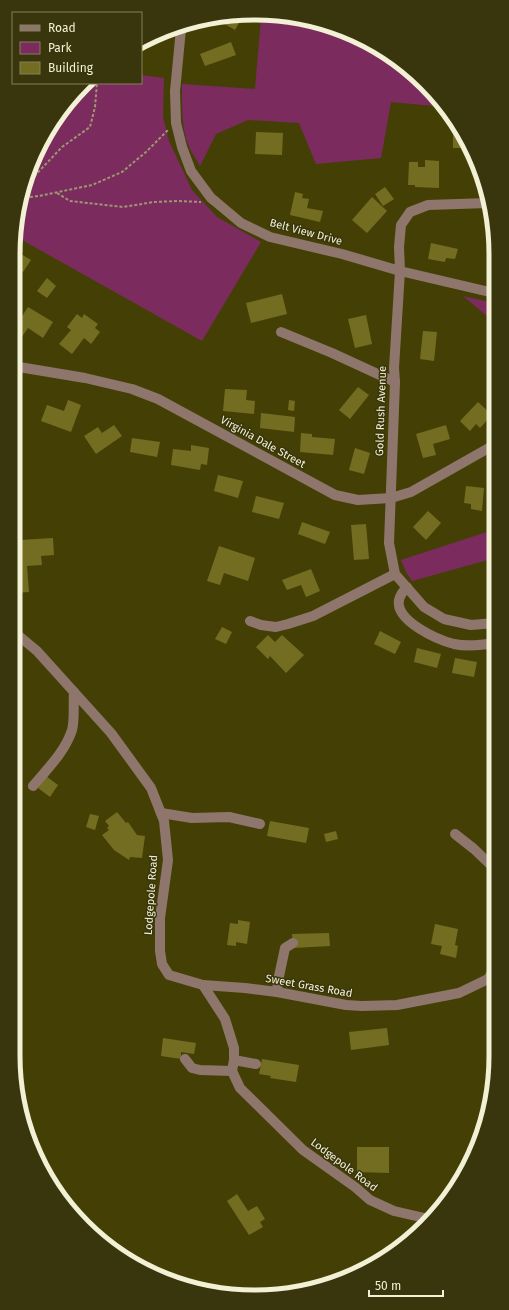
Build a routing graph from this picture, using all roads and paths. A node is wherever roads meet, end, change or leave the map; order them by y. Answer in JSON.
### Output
{"nodes":[{"id":1,"x":181,"y":32,"type":"edge"},
{"id":2,"x":97,"y":84,"type":"edge"},
{"id":3,"x":170,"y":128,"type":"dead end"},
{"id":4,"x":32,"y":178,"type":"edge"},
{"id":5,"x":56,"y":193,"type":"junction"},
{"id":6,"x":27,"y":197,"type":"edge"},
{"id":7,"x":216,"y":202,"type":"junction"},
{"id":8,"x":483,"y":203,"type":"edge"},
{"id":9,"x":400,"y":272,"type":"junction"},
{"id":10,"x":489,"y":292,"type":"edge"},
{"id":11,"x":281,"y":332,"type":"dead end"},
{"id":12,"x":20,"y":367,"type":"edge"},
{"id":13,"x":395,"y":382,"type":"junction"},
{"id":14,"x":489,"y":448,"type":"edge"},
{"id":15,"x":390,"y":498,"type":"junction"},
{"id":16,"x":395,"y":574,"type":"junction"},
{"id":17,"x":407,"y":587,"type":"junction"},
{"id":18,"x":250,"y":621,"type":"dead end"},
{"id":19,"x":489,"y":624,"type":"edge"},
{"id":20,"x":20,"y":637,"type":"edge"},
{"id":21,"x":489,"y":644,"type":"edge"},
{"id":22,"x":74,"y":692,"type":"junction"},
{"id":23,"x":33,"y":786,"type":"dead end"},
{"id":24,"x":161,"y":813,"type":"junction"},
{"id":25,"x":260,"y":824,"type":"dead end"},
{"id":26,"x":455,"y":834,"type":"dead end"},
{"id":27,"x":489,"y":863,"type":"edge"},
{"id":28,"x":293,"y":943,"type":"dead end"},
{"id":29,"x":489,"y":977,"type":"edge"},
{"id":30,"x":203,"y":985,"type":"junction"},
{"id":31,"x":277,"y":992,"type":"junction"},
{"id":32,"x":185,"y":1060,"type":"dead end"},
{"id":33,"x":234,"y":1060,"type":"junction"},
{"id":34,"x":256,"y":1064,"type":"dead end"},
{"id":35,"x":232,"y":1071,"type":"junction"},
{"id":36,"x":423,"y":1218,"type":"edge"}],
"edges":[{"from":1,"to":7,"type":"street","name":"Belt View Drive"},
{"from":2,"to":4,"type":"path"},
{"from":3,"to":5,"type":"path"},
{"from":5,"to":6,"type":"path"},
{"from":5,"to":7,"type":"path"},
{"from":7,"to":9,"type":"street","name":"Belt View Drive"},
{"from":8,"to":9,"type":"street","name":"Gold Rush Avenue"},
{"from":9,"to":10,"type":"street","name":"Belt View Drive"},
{"from":9,"to":13,"type":"street","name":"Gold Rush Avenue"},
{"from":11,"to":13,"type":"street"},
{"from":12,"to":15,"type":"street","name":"Virginia Dale Street"},
{"from":13,"to":15,"type":"street","name":"Gold Rush Avenue"},
{"from":14,"to":15,"type":"street","name":"Virginia Dale Street"},
{"from":15,"to":16,"type":"street","name":"Gold Rush Avenue"},
{"from":16,"to":17,"type":"street"},
{"from":16,"to":18,"type":"street"},
{"from":17,"to":19,"type":"street"},
{"from":17,"to":21,"type":"street"},
{"from":20,"to":22,"type":"street","name":"Lodgepole Road"},
{"from":22,"to":23,"type":"street"},
{"from":22,"to":24,"type":"street","name":"Lodgepole Road"},
{"from":24,"to":25,"type":"street"},
{"from":24,"to":30,"type":"street","name":"Lodgepole Road"},
{"from":26,"to":27,"type":"street"},
{"from":28,"to":31,"type":"street"},
{"from":29,"to":31,"type":"street","name":"Sweet Grass Road"},
{"from":30,"to":31,"type":"street","name":"Sweet Grass Road"},
{"from":30,"to":33,"type":"street"},
{"from":32,"to":35,"type":"street"},
{"from":33,"to":34,"type":"street"},
{"from":33,"to":35,"type":"street"},
{"from":35,"to":36,"type":"street","name":"Lodgepole Road"}]}
